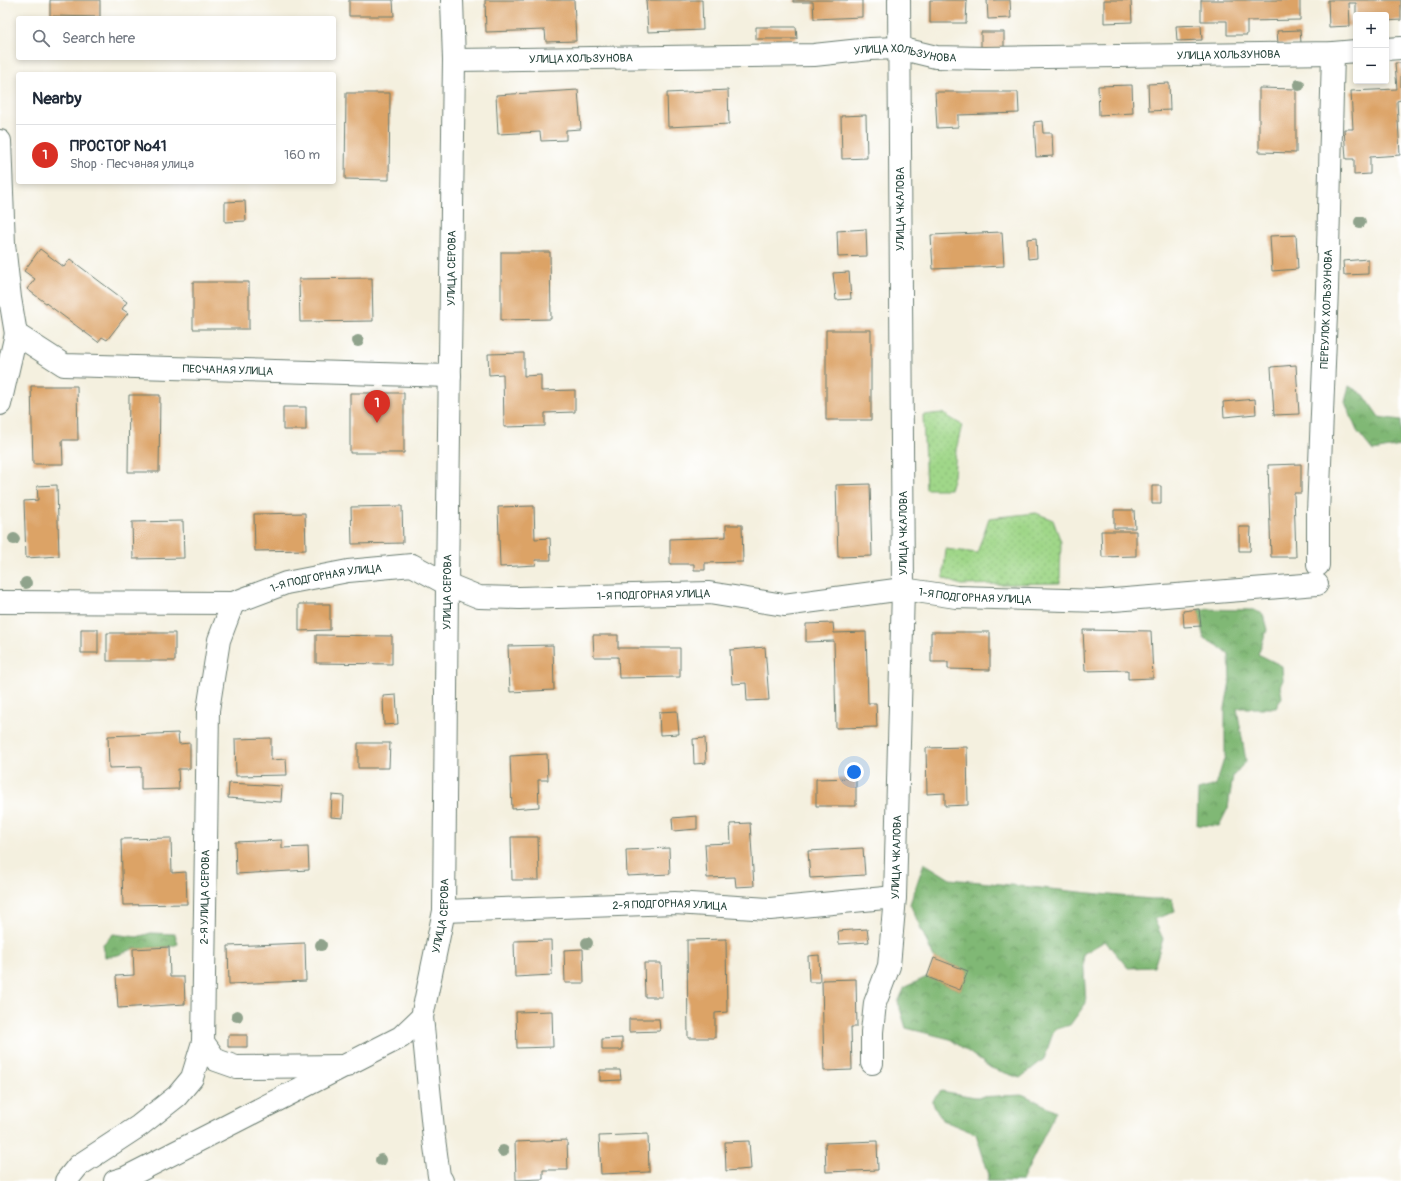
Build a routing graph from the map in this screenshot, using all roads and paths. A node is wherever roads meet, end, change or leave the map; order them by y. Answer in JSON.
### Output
{"nodes":[{"id":1,"x":452,"y":0,"type":"edge"},
{"id":2,"x":898,"y":0,"type":"edge"},
{"id":3,"x":899,"y":48,"type":"junction"},
{"id":4,"x":1401,"y":48,"type":"edge"},
{"id":5,"x":1389,"y":49,"type":"edge"},
{"id":6,"x":1353,"y":51,"type":"edge"},
{"id":7,"x":1333,"y":53,"type":"junction"},
{"id":8,"x":454,"y":60,"type":"junction"},
{"id":9,"x":0,"y":141,"type":"edge"},
{"id":10,"x":16,"y":334,"type":"junction"},
{"id":11,"x":450,"y":376,"type":"junction"},
{"id":12,"x":0,"y":404,"type":"edge"},
{"id":13,"x":1317,"y":574,"type":"joint"},
{"id":14,"x":447,"y":584,"type":"junction"},
{"id":15,"x":903,"y":588,"type":"junction"},
{"id":16,"x":0,"y":602,"type":"edge"},
{"id":17,"x":233,"y":603,"type":"junction"},
{"id":18,"x":895,"y":897,"type":"junction"},
{"id":19,"x":444,"y":911,"type":"junction"},
{"id":20,"x":422,"y":1017,"type":"junction"},
{"id":21,"x":202,"y":1042,"type":"junction"},
{"id":22,"x":872,"y":1063,"type":"dead end"},
{"id":23,"x":346,"y":1066,"type":"junction"},
{"id":24,"x":66,"y":1181,"type":"edge"},
{"id":25,"x":115,"y":1181,"type":"edge"},
{"id":26,"x":442,"y":1181,"type":"edge"}],
"edges":[{"from":1,"to":8,"type":"street","name":"УЛИЦА СЕРОВА"},
{"from":2,"to":3,"type":"street","name":"УЛИЦА ЧКАЛОВА"},
{"from":3,"to":7,"type":"street","name":"УЛИЦА ХОЛЬЗУНОВА"},
{"from":3,"to":8,"type":"street","name":"УЛИЦА ХОЛЬЗУНОВА"},
{"from":3,"to":15,"type":"street","name":"УЛИЦА ЧКАЛОВА"},
{"from":4,"to":5,"type":"street"},
{"from":6,"to":7,"type":"street","name":"УЛИЦА ХОЛЬЗУНОВА"},
{"from":7,"to":13,"type":"street","name":"ПЕРЕУЛОК ХОЛЬЗУНОВА"},
{"from":8,"to":11,"type":"street","name":"УЛИЦА СЕРОВА"},
{"from":9,"to":10,"type":"street"},
{"from":10,"to":11,"type":"street","name":"ПЕСЧАНАЯ УЛИЦА"},
{"from":10,"to":12,"type":"street"},
{"from":11,"to":14,"type":"street","name":"УЛИЦА СЕРОВА"},
{"from":13,"to":15,"type":"street","name":"1-Я ПОДГОРНАЯ УЛИЦА"},
{"from":14,"to":15,"type":"street","name":"1-Я ПОДГОРНАЯ УЛИЦА"},
{"from":14,"to":17,"type":"street","name":"1-Я ПОДГОРНАЯ УЛИЦА"},
{"from":14,"to":19,"type":"street","name":"УЛИЦА СЕРОВА"},
{"from":15,"to":18,"type":"street","name":"УЛИЦА ЧКАЛОВА"},
{"from":16,"to":17,"type":"street","name":"1-Я ПОДГОРНАЯ УЛИЦА"},
{"from":17,"to":21,"type":"street","name":"2-Я УЛИЦА СЕРОВА"},
{"from":18,"to":19,"type":"street","name":"2-Я ПОДГОРНАЯ УЛИЦА"},
{"from":18,"to":22,"type":"street","name":"УЛИЦА ЧКАЛОВА"},
{"from":19,"to":20,"type":"street","name":"УЛИЦА СЕРОВА"},
{"from":20,"to":23,"type":"street"},
{"from":20,"to":26,"type":"street","name":"УЛИЦА СЕРОВА"},
{"from":21,"to":23,"type":"street"},
{"from":21,"to":24,"type":"street","name":"2-Я УЛИЦА СЕРОВА"},
{"from":23,"to":25,"type":"street"}]}
